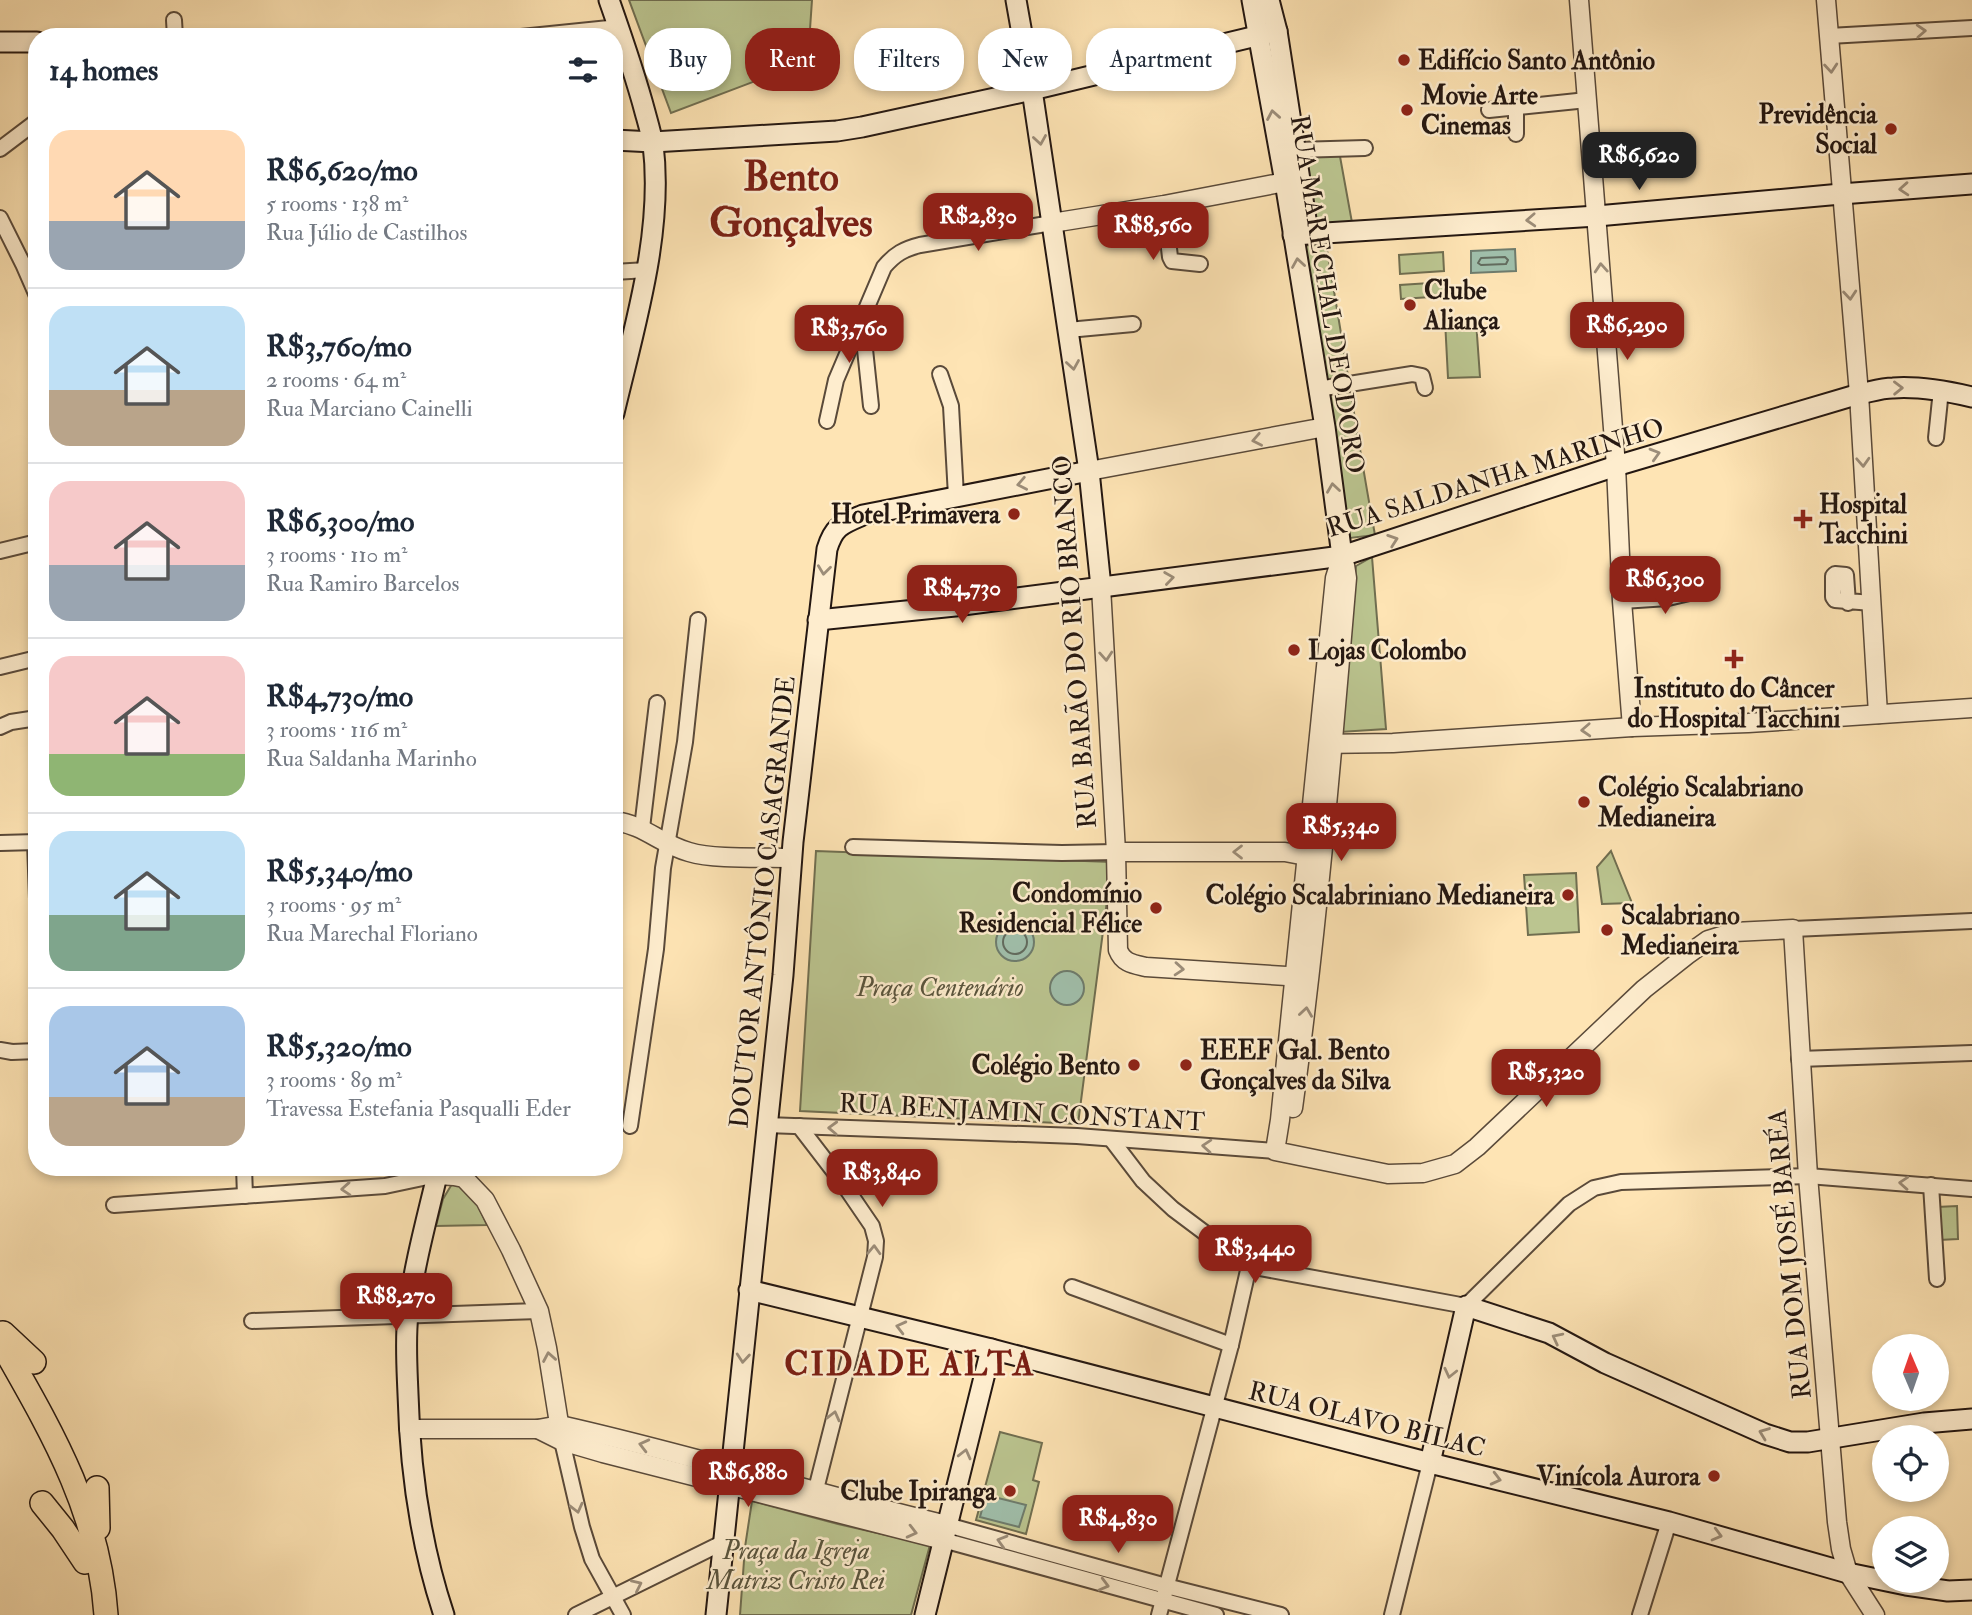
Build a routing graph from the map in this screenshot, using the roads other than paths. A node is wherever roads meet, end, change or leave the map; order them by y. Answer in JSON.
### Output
{"nodes":[{"id":1,"x":609,"y":0,"type":"edge"},
{"id":2,"x":1016,"y":0,"type":"edge"},
{"id":3,"x":1252,"y":0,"type":"edge"},
{"id":4,"x":1269,"y":0,"type":"edge"},
{"id":5,"x":1579,"y":0,"type":"edge"},
{"id":6,"x":1826,"y":0,"type":"edge"},
{"id":7,"x":174,"y":20,"type":"dead end"},
{"id":8,"x":619,"y":27,"type":"joint"},
{"id":9,"x":174,"y":28,"type":"edge"},
{"id":10,"x":609,"y":28,"type":"edge"},
{"id":11,"x":1021,"y":28,"type":"edge"},
{"id":12,"x":1972,"y":28,"type":"edge"},
{"id":13,"x":1268,"y":33,"type":"junction"},
{"id":14,"x":1829,"y":36,"type":"junction"},
{"id":15,"x":623,"y":39,"type":"edge"},
{"id":16,"x":28,"y":42,"type":"edge"},
{"id":17,"x":0,"y":43,"type":"edge"},
{"id":18,"x":1072,"y":80,"type":"edge"},
{"id":19,"x":1028,"y":91,"type":"edge"},
{"id":20,"x":1032,"y":91,"type":"edge"},
{"id":21,"x":1587,"y":100,"type":"junction"},
{"id":22,"x":1516,"y":108,"type":"junction"},
{"id":23,"x":1489,"y":110,"type":"dead end"},
{"id":24,"x":28,"y":128,"type":"edge"},
{"id":25,"x":1516,"y":134,"type":"dead end"},
{"id":26,"x":623,"y":140,"type":"edge"},
{"id":27,"x":653,"y":142,"type":"junction"},
{"id":28,"x":1365,"y":148,"type":"dead end"},
{"id":29,"x":0,"y":149,"type":"edge"},
{"id":30,"x":1296,"y":150,"type":"junction"},
{"id":31,"x":1285,"y":182,"type":"junction"},
{"id":32,"x":1972,"y":184,"type":"edge"},
{"id":33,"x":1841,"y":194,"type":"junction"},
{"id":34,"x":1164,"y":205,"type":"junction"},
{"id":35,"x":1597,"y":216,"type":"junction"},
{"id":36,"x":0,"y":218,"type":"edge"},
{"id":37,"x":1052,"y":223,"type":"junction"},
{"id":38,"x":1300,"y":234,"type":"junction"},
{"id":39,"x":1200,"y":264,"type":"dead end"},
{"id":40,"x":647,"y":270,"type":"junction"},
{"id":41,"x":623,"y":271,"type":"edge"},
{"id":42,"x":28,"y":275,"type":"edge"},
{"id":43,"x":862,"y":320,"type":"junction"},
{"id":44,"x":1133,"y":324,"type":"dead end"},
{"id":45,"x":1068,"y":330,"type":"junction"},
{"id":46,"x":623,"y":364,"type":"edge"},
{"id":47,"x":940,"y":374,"type":"dead end"},
{"id":48,"x":1425,"y":388,"type":"dead end"},
{"id":49,"x":1318,"y":389,"type":"junction"},
{"id":50,"x":1941,"y":390,"type":"junction"},
{"id":51,"x":1859,"y":394,"type":"junction"},
{"id":52,"x":1972,"y":397,"type":"edge"},
{"id":53,"x":871,"y":406,"type":"dead end"},
{"id":54,"x":827,"y":421,"type":"dead end"},
{"id":55,"x":1325,"y":428,"type":"junction"},
{"id":56,"x":1936,"y":438,"type":"dead end"},
{"id":57,"x":1616,"y":466,"type":"junction"},
{"id":58,"x":1089,"y":471,"type":"junction"},
{"id":59,"x":956,"y":496,"type":"junction"},
{"id":60,"x":28,"y":544,"type":"edge"},
{"id":61,"x":0,"y":551,"type":"edge"},
{"id":62,"x":1344,"y":564,"type":"junction"},
{"id":63,"x":1101,"y":587,"type":"junction"},
{"id":64,"x":1702,"y":590,"type":"dead end"},
{"id":65,"x":1622,"y":601,"type":"junction"},
{"id":66,"x":1848,"y":603,"type":"dead end"},
{"id":67,"x":1872,"y":603,"type":"junction"},
{"id":68,"x":698,"y":620,"type":"dead end"},
{"id":69,"x":818,"y":620,"type":"junction"},
{"id":70,"x":28,"y":660,"type":"edge"},
{"id":71,"x":0,"y":667,"type":"edge"},
{"id":72,"x":657,"y":704,"type":"dead end"},
{"id":73,"x":1972,"y":708,"type":"edge"},
{"id":74,"x":1878,"y":714,"type":"junction"},
{"id":75,"x":28,"y":719,"type":"edge"},
{"id":76,"x":0,"y":727,"type":"edge"},
{"id":77,"x":1632,"y":727,"type":"junction"},
{"id":78,"x":1326,"y":744,"type":"junction"},
{"id":79,"x":623,"y":823,"type":"edge"},
{"id":80,"x":642,"y":828,"type":"junction"},
{"id":81,"x":28,"y":842,"type":"edge"},
{"id":82,"x":0,"y":843,"type":"edge"},
{"id":83,"x":668,"y":845,"type":"junction"},
{"id":84,"x":853,"y":846,"type":"dead end"},
{"id":85,"x":1116,"y":852,"type":"junction"},
{"id":86,"x":1306,"y":856,"type":"junction"},
{"id":87,"x":792,"y":858,"type":"junction"},
{"id":88,"x":1320,"y":887,"type":"junction"},
{"id":89,"x":1972,"y":921,"type":"edge"},
{"id":90,"x":1793,"y":929,"type":"junction"},
{"id":91,"x":1303,"y":977,"type":"junction"},
{"id":92,"x":0,"y":1050,"type":"edge"},
{"id":93,"x":28,"y":1051,"type":"edge"},
{"id":94,"x":1972,"y":1053,"type":"edge"},
{"id":95,"x":1799,"y":1059,"type":"junction"},
{"id":96,"x":766,"y":1125,"type":"junction"},
{"id":97,"x":630,"y":1126,"type":"dead end"},
{"id":98,"x":799,"y":1126,"type":"junction"},
{"id":99,"x":1111,"y":1139,"type":"junction"},
{"id":100,"x":1281,"y":1152,"type":"junction"},
{"id":101,"x":244,"y":1176,"type":"edge"},
{"id":102,"x":420,"y":1176,"type":"edge"},
{"id":103,"x":437,"y":1176,"type":"edge"},
{"id":104,"x":454,"y":1176,"type":"edge"},
{"id":105,"x":1808,"y":1176,"type":"junction"},
{"id":106,"x":1931,"y":1185,"type":"junction"},
{"id":107,"x":1972,"y":1189,"type":"edge"},
{"id":108,"x":245,"y":1196,"type":"junction"},
{"id":109,"x":114,"y":1205,"type":"dead end"},
{"id":110,"x":1250,"y":1266,"type":"junction"},
{"id":111,"x":1937,"y":1279,"type":"dead end"},
{"id":112,"x":1072,"y":1287,"type":"dead end"},
{"id":113,"x":749,"y":1290,"type":"junction"},
{"id":114,"x":1466,"y":1306,"type":"junction"},
{"id":115,"x":539,"y":1311,"type":"junction"},
{"id":116,"x":408,"y":1315,"type":"junction"},
{"id":117,"x":860,"y":1316,"type":"junction"},
{"id":118,"x":252,"y":1321,"type":"dead end"},
{"id":119,"x":0,"y":1331,"type":"edge"},
{"id":120,"x":0,"y":1341,"type":"edge"},
{"id":121,"x":1231,"y":1345,"type":"junction"},
{"id":122,"x":992,"y":1349,"type":"junction"},
{"id":123,"x":34,"y":1362,"type":"dead end"},
{"id":124,"x":1,"y":1364,"type":"edge"},
{"id":125,"x":1213,"y":1407,"type":"junction"},
{"id":126,"x":1972,"y":1419,"type":"edge"},
{"id":127,"x":409,"y":1429,"type":"junction"},
{"id":128,"x":561,"y":1433,"type":"junction"},
{"id":129,"x":1830,"y":1438,"type":"junction"},
{"id":130,"x":1430,"y":1463,"type":"junction"},
{"id":131,"x":731,"y":1476,"type":"junction"},
{"id":132,"x":97,"y":1488,"type":"dead end"},
{"id":133,"x":813,"y":1499,"type":"junction"},
{"id":134,"x":42,"y":1503,"type":"dead end"},
{"id":135,"x":1669,"y":1522,"type":"junction"},
{"id":136,"x":945,"y":1533,"type":"junction"},
{"id":137,"x":724,"y":1542,"type":"junction"},
{"id":138,"x":92,"y":1559,"type":"junction"},
{"id":139,"x":1848,"y":1573,"type":"junction"},
{"id":140,"x":1972,"y":1590,"type":"edge"},
{"id":141,"x":611,"y":1597,"type":"junction"},
{"id":142,"x":1162,"y":1601,"type":"edge"},
{"id":143,"x":92,"y":1615,"type":"edge"},
{"id":144,"x":106,"y":1615,"type":"edge"},
{"id":145,"x":444,"y":1615,"type":"edge"},
{"id":146,"x":576,"y":1615,"type":"edge"},
{"id":147,"x":623,"y":1615,"type":"edge"},
{"id":148,"x":716,"y":1615,"type":"edge"},
{"id":149,"x":925,"y":1615,"type":"edge"},
{"id":150,"x":1216,"y":1615,"type":"edge"},
{"id":151,"x":1281,"y":1615,"type":"edge"},
{"id":152,"x":1392,"y":1615,"type":"edge"},
{"id":153,"x":1640,"y":1615,"type":"edge"},
{"id":154,"x":1875,"y":1615,"type":"edge"}],
"edges":[{"from":1,"to":8,"type":"main road"},
{"from":2,"to":11,"type":"main road","name":"RUA BARÃO DO RIO BRANCO"},
{"from":3,"to":13,"type":"main road","name":"RUA MARECHAL DEODORO"},
{"from":4,"to":13,"type":"main road","name":"RUA MARECHAL DEODORO"},
{"from":5,"to":21,"type":"street"},
{"from":6,"to":14,"type":"street"},
{"from":7,"to":9,"type":"street"},
{"from":8,"to":10,"type":"street"},
{"from":14,"to":12,"type":"street","one_way":true},
{"from":13,"to":18,"type":"main road"},
{"from":13,"to":30,"type":"main road","name":"RUA MARECHAL DEODORO"},
{"from":31,"to":13,"type":"main road","name":"RUA MARECHAL DEODORO","one_way":true},
{"from":14,"to":33,"type":"street","one_way":true},
{"from":15,"to":27,"type":"main road"},
{"from":16,"to":17,"type":"main road"},
{"from":19,"to":27,"type":"main road"},
{"from":20,"to":37,"type":"main road","name":"RUA BARÃO DO RIO BRANCO","one_way":true},
{"from":21,"to":22,"type":"street"},
{"from":21,"to":35,"type":"street"},
{"from":22,"to":23,"type":"street"},
{"from":22,"to":25,"type":"street"},
{"from":24,"to":29,"type":"street"},
{"from":26,"to":27,"type":"main road"},
{"from":27,"to":40,"type":"main road"},
{"from":28,"to":30,"type":"street"},
{"from":30,"to":38,"type":"main road","name":"RUA MARECHAL DEODORO"},
{"from":31,"to":34,"type":"street"},
{"from":31,"to":38,"type":"main road","name":"RUA MARECHAL DEODORO"},
{"from":32,"to":33,"type":"main road","one_way":true},
{"from":33,"to":35,"type":"main road"},
{"from":33,"to":51,"type":"street","one_way":true},
{"from":34,"to":37,"type":"street"},
{"from":34,"to":39,"type":"street"},
{"from":35,"to":38,"type":"main road","one_way":true},
{"from":57,"to":35,"type":"street","one_way":true},
{"from":36,"to":42,"type":"street"},
{"from":37,"to":43,"type":"street"},
{"from":37,"to":45,"type":"main road","name":"RUA BARÃO DO RIO BRANCO"},
{"from":49,"to":38,"type":"main road","name":"RUA MARECHAL DEODORO","one_way":true},
{"from":40,"to":41,"type":"street"},
{"from":40,"to":46,"type":"main road"},
{"from":43,"to":53,"type":"street"},
{"from":43,"to":54,"type":"street"},
{"from":44,"to":45,"type":"street"},
{"from":45,"to":58,"type":"main road","name":"RUA BARÃO DO RIO BRANCO","one_way":true},
{"from":47,"to":59,"type":"street"},
{"from":48,"to":49,"type":"street"},
{"from":49,"to":55,"type":"main road","name":"RUA MARECHAL DEODORO"},
{"from":51,"to":50,"type":"main road","name":"RUA SALDANHA MARINHO","one_way":true},
{"from":50,"to":52,"type":"main road","name":"RUA SALDANHA MARINHO"},
{"from":50,"to":56,"type":"street"},
{"from":57,"to":51,"type":"main road","name":"RUA SALDANHA MARINHO","one_way":true},
{"from":51,"to":67,"type":"street","one_way":true},
{"from":55,"to":58,"type":"street","one_way":true},
{"from":62,"to":55,"type":"main road","name":"RUA MARECHAL DEODORO","one_way":true},
{"from":62,"to":57,"type":"main road","name":"RUA SALDANHA MARINHO","one_way":true},
{"from":57,"to":65,"type":"street"},
{"from":58,"to":59,"type":"main road","one_way":true},
{"from":58,"to":63,"type":"main road","name":"RUA BARÃO DO RIO BRANCO"},
{"from":59,"to":69,"type":"main road","name":"DOUTOR ANTÔNIO CASAGRANDE","one_way":true},
{"from":60,"to":61,"type":"street"},
{"from":63,"to":62,"type":"main road","name":"RUA SALDANHA MARINHO","one_way":true},
{"from":62,"to":78,"type":"street"},
{"from":63,"to":69,"type":"main road","name":"RUA SALDANHA MARINHO"},
{"from":63,"to":85,"type":"street","name":"RUA BARÃO DO RIO BRANCO","one_way":true},
{"from":64,"to":65,"type":"street"},
{"from":65,"to":77,"type":"street"},
{"from":66,"to":67,"type":"street"},
{"from":67,"to":74,"type":"street"},
{"from":68,"to":83,"type":"street"},
{"from":69,"to":87,"type":"main road","name":"DOUTOR ANTÔNIO CASAGRANDE"},
{"from":70,"to":71,"type":"street"},
{"from":72,"to":80,"type":"street"},
{"from":73,"to":74,"type":"street"},
{"from":74,"to":77,"type":"street"},
{"from":75,"to":76,"type":"street"},
{"from":77,"to":78,"type":"street","one_way":true},
{"from":78,"to":86,"type":"street"},
{"from":78,"to":88,"type":"street"},
{"from":79,"to":80,"type":"street"},
{"from":80,"to":83,"type":"street"},
{"from":81,"to":82,"type":"street"},
{"from":83,"to":87,"type":"street"},
{"from":83,"to":97,"type":"street"},
{"from":84,"to":85,"type":"street"},
{"from":86,"to":85,"type":"street","one_way":true},
{"from":85,"to":91,"type":"street","name":"RUA BARÃO DO RIO BRANCO","one_way":true},
{"from":86,"to":88,"type":"street"},
{"from":86,"to":91,"type":"street"},
{"from":87,"to":96,"type":"main road","name":"DOUTOR ANTÔNIO CASAGRANDE"},
{"from":88,"to":91,"type":"street"},
{"from":89,"to":90,"type":"street"},
{"from":90,"to":95,"type":"street","name":"RUA DOM JOSÉ BARÉA"},
{"from":90,"to":100,"type":"street"},
{"from":91,"to":100,"type":"street"},
{"from":92,"to":93,"type":"street"},
{"from":94,"to":95,"type":"street"},
{"from":95,"to":105,"type":"street","name":"RUA DOM JOSÉ BARÉA"},
{"from":96,"to":98,"type":"street","name":"RUA BENJAMIN CONSTANT"},
{"from":96,"to":113,"type":"main road","name":"DOUTOR ANTÔNIO CASAGRANDE"},
{"from":99,"to":98,"type":"street","name":"RUA BENJAMIN CONSTANT","one_way":true},
{"from":117,"to":98,"type":"street","one_way":true},
{"from":100,"to":99,"type":"street","name":"RUA BENJAMIN CONSTANT","one_way":true},
{"from":99,"to":110,"type":"street"},
{"from":101,"to":108,"type":"street"},
{"from":102,"to":108,"type":"street","one_way":true},
{"from":103,"to":116,"type":"main road"},
{"from":104,"to":115,"type":"street"},
{"from":106,"to":105,"type":"street","one_way":true},
{"from":105,"to":114,"type":"street"},
{"from":105,"to":129,"type":"street","name":"RUA DOM JOSÉ BARÉA"},
{"from":106,"to":107,"type":"street"},
{"from":106,"to":111,"type":"street"},
{"from":108,"to":109,"type":"street"},
{"from":110,"to":114,"type":"street"},
{"from":110,"to":121,"type":"street"},
{"from":112,"to":121,"type":"street"},
{"from":113,"to":117,"type":"main road","name":"RUA OLAVO BILAC"},
{"from":113,"to":131,"type":"main road","name":"DOUTOR ANTÔNIO CASAGRANDE","one_way":true},
{"from":129,"to":114,"type":"main road","one_way":true},
{"from":114,"to":130,"type":"main road","one_way":true},
{"from":115,"to":116,"type":"street"},
{"from":128,"to":115,"type":"street","one_way":true},
{"from":116,"to":118,"type":"street"},
{"from":116,"to":127,"type":"main road"},
{"from":122,"to":117,"type":"main road","name":"RUA OLAVO BILAC","one_way":true},
{"from":133,"to":117,"type":"street","one_way":true},
{"from":119,"to":123,"type":"highway"},
{"from":120,"to":138,"type":"highway"},
{"from":121,"to":125,"type":"street"},
{"from":122,"to":125,"type":"main road","name":"RUA OLAVO BILAC"},
{"from":136,"to":122,"type":"main road","one_way":true},
{"from":124,"to":138,"type":"highway"},
{"from":125,"to":130,"type":"main road","name":"RUA OLAVO BILAC"},
{"from":125,"to":142,"type":"street"},
{"from":126,"to":129,"type":"main road"},
{"from":127,"to":128,"type":"street"},
{"from":127,"to":145,"type":"main road"},
{"from":128,"to":131,"type":"street"},
{"from":128,"to":141,"type":"street","one_way":true},
{"from":129,"to":139,"type":"street","name":"RUA DOM JOSÉ BARÉA"},
{"from":130,"to":135,"type":"main road","name":"RUA OLAVO BILAC","one_way":true},
{"from":130,"to":152,"type":"street"},
{"from":131,"to":133,"type":"street"},
{"from":131,"to":137,"type":"main road","name":"DOUTOR ANTÔNIO CASAGRANDE"},
{"from":132,"to":138,"type":"highway"},
{"from":133,"to":136,"type":"street"},
{"from":134,"to":138,"type":"highway"},
{"from":135,"to":139,"type":"main road","name":"RUA OLAVO BILAC","one_way":true},
{"from":135,"to":153,"type":"street"},
{"from":136,"to":142,"type":"street"},
{"from":136,"to":149,"type":"main road"},
{"from":141,"to":137,"type":"street","one_way":true},
{"from":137,"to":148,"type":"main road","name":"DOUTOR ANTÔNIO CASAGRANDE"},
{"from":138,"to":143,"type":"highway"},
{"from":138,"to":144,"type":"highway"},
{"from":139,"to":140,"type":"main road","name":"RUA OLAVO BILAC"},
{"from":139,"to":154,"type":"street","name":"RUA DOM JOSÉ BARÉA"},
{"from":141,"to":146,"type":"street"},
{"from":141,"to":147,"type":"street"},
{"from":142,"to":150,"type":"street"},
{"from":142,"to":151,"type":"street"}]}
